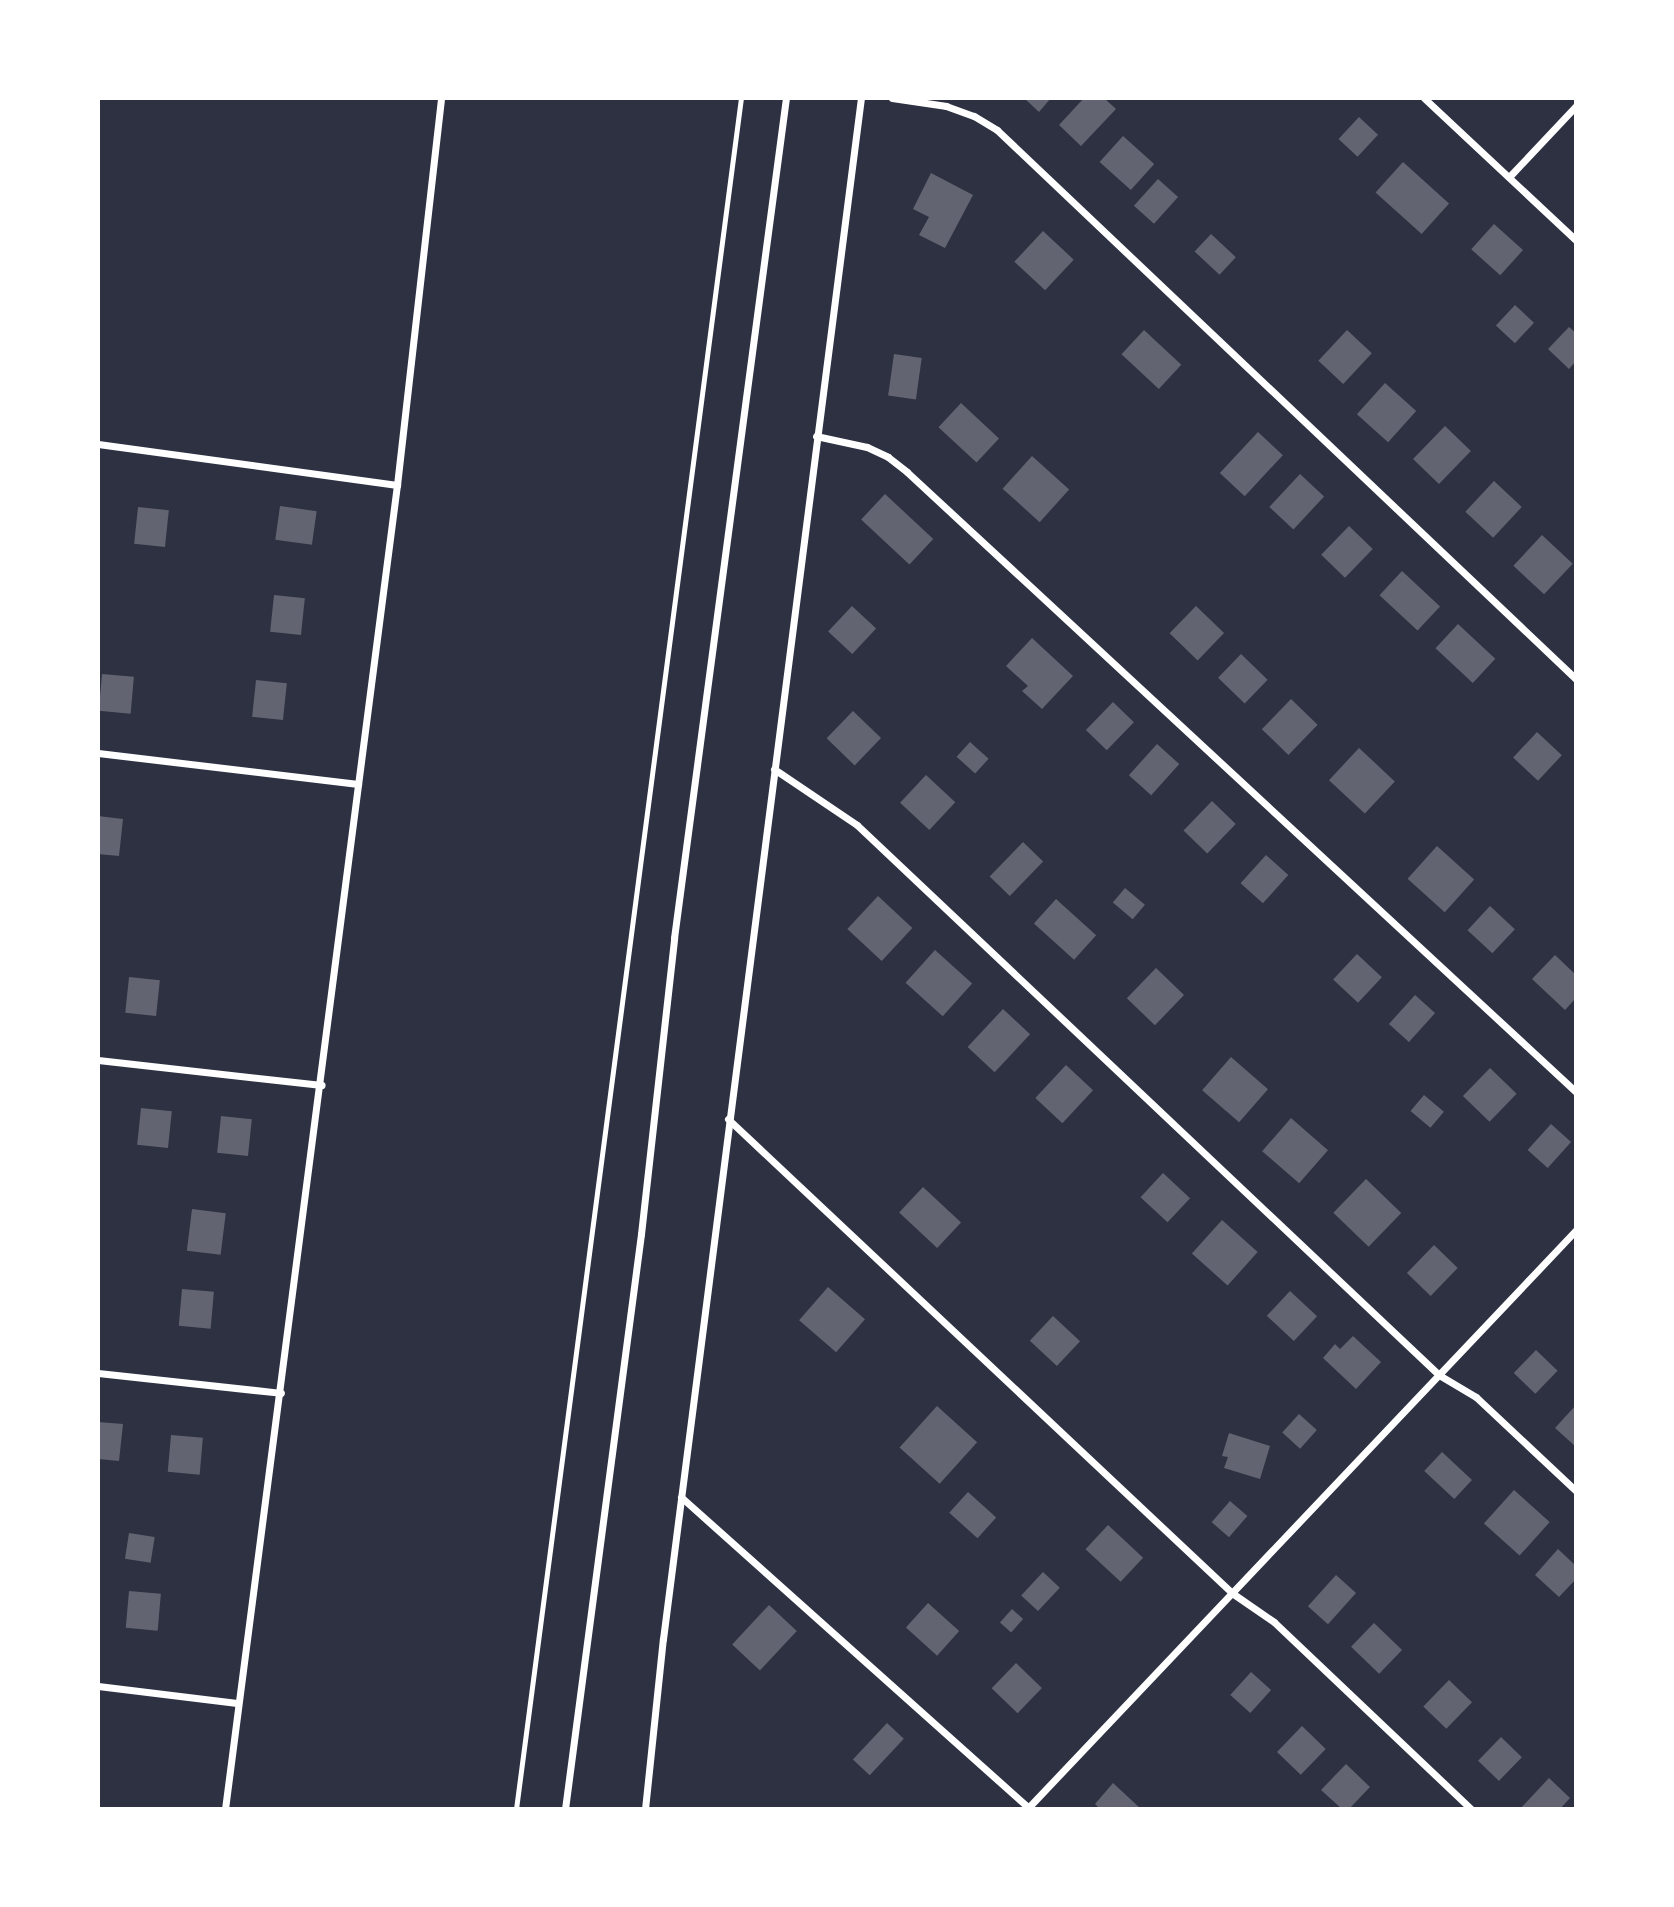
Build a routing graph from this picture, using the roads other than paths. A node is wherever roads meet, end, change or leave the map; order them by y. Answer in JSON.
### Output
{"nodes":[{"id":1,"x":440,"y":98,"type":"edge"},
{"id":2,"x":741,"y":98,"type":"edge"},
{"id":3,"x":786,"y":98,"type":"edge"},
{"id":4,"x":861,"y":98,"type":"edge"},
{"id":5,"x":892,"y":98,"type":"edge"},
{"id":6,"x":1424,"y":98,"type":"edge"},
{"id":7,"x":1576,"y":106,"type":"edge"},
{"id":8,"x":1509,"y":177,"type":"junction"},
{"id":9,"x":1576,"y":240,"type":"edge"},
{"id":10,"x":816,"y":436,"type":"junction"},
{"id":11,"x":98,"y":444,"type":"edge"},
{"id":12,"x":397,"y":485,"type":"junction"},
{"id":13,"x":1576,"y":679,"type":"edge"},
{"id":14,"x":98,"y":753,"type":"edge"},
{"id":15,"x":775,"y":769,"type":"junction"},
{"id":16,"x":358,"y":783,"type":"junction"},
{"id":17,"x":98,"y":1060,"type":"edge"},
{"id":18,"x":322,"y":1085,"type":"junction"},
{"id":19,"x":1576,"y":1092,"type":"edge"},
{"id":20,"x":728,"y":1119,"type":"junction"},
{"id":21,"x":1576,"y":1230,"type":"edge"},
{"id":22,"x":98,"y":1373,"type":"edge"},
{"id":23,"x":1439,"y":1375,"type":"junction"},
{"id":24,"x":281,"y":1394,"type":"junction"},
{"id":25,"x":1576,"y":1491,"type":"edge"},
{"id":26,"x":681,"y":1497,"type":"junction"},
{"id":27,"x":1232,"y":1593,"type":"junction"},
{"id":28,"x":98,"y":1686,"type":"edge"},
{"id":29,"x":237,"y":1703,"type":"junction"},
{"id":30,"x":1029,"y":1808,"type":"edge"},
{"id":31,"x":225,"y":1809,"type":"edge"},
{"id":32,"x":516,"y":1809,"type":"edge"},
{"id":33,"x":565,"y":1809,"type":"edge"},
{"id":34,"x":645,"y":1809,"type":"edge"},
{"id":35,"x":1471,"y":1809,"type":"edge"}],
"edges":[{"from":1,"to":12,"type":"street"},
{"from":2,"to":32,"type":"lane"},
{"from":3,"to":33,"type":"street"},
{"from":4,"to":10,"type":"street"},
{"from":5,"to":13,"type":"street"},
{"from":6,"to":8,"type":"street"},
{"from":7,"to":8,"type":"street"},
{"from":8,"to":9,"type":"street"},
{"from":10,"to":15,"type":"street"},
{"from":10,"to":19,"type":"street"},
{"from":11,"to":12,"type":"street"},
{"from":12,"to":16,"type":"street"},
{"from":14,"to":16,"type":"street"},
{"from":15,"to":20,"type":"street"},
{"from":15,"to":23,"type":"street"},
{"from":16,"to":18,"type":"street"},
{"from":17,"to":18,"type":"street"},
{"from":18,"to":24,"type":"street"},
{"from":20,"to":26,"type":"street"},
{"from":20,"to":27,"type":"street"},
{"from":21,"to":23,"type":"street"},
{"from":22,"to":24,"type":"street"},
{"from":23,"to":25,"type":"street"},
{"from":23,"to":27,"type":"street"},
{"from":24,"to":29,"type":"street"},
{"from":26,"to":30,"type":"street"},
{"from":26,"to":34,"type":"street"},
{"from":27,"to":30,"type":"street"},
{"from":27,"to":35,"type":"street"},
{"from":28,"to":29,"type":"street"},
{"from":29,"to":31,"type":"street"}]}
